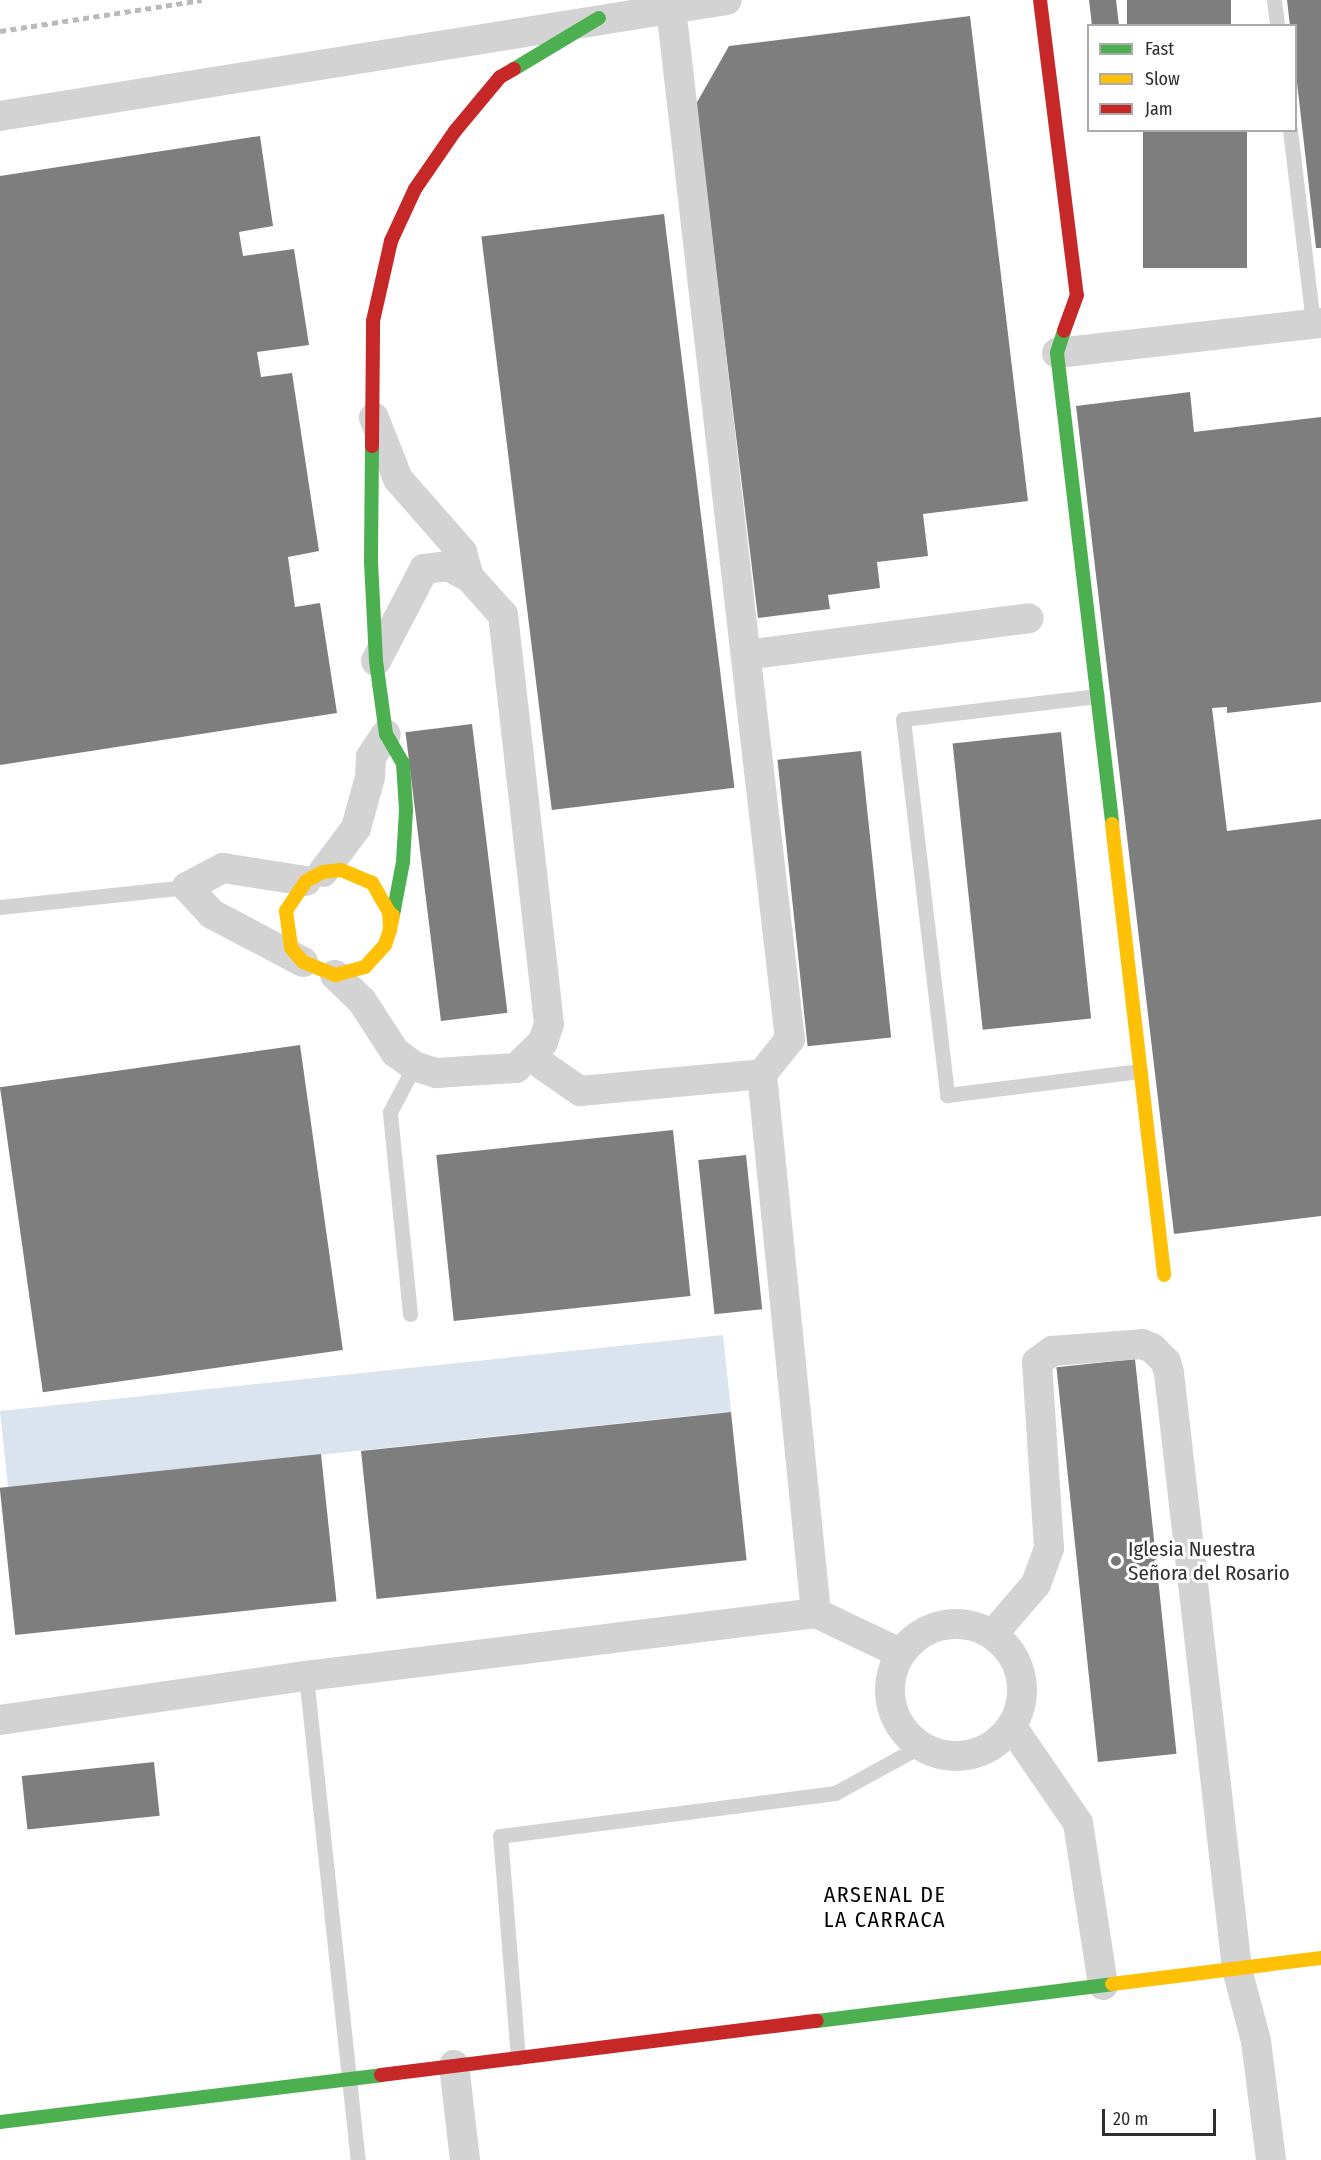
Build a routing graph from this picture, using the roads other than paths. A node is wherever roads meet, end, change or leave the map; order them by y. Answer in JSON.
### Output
{"nodes":[{"id":1,"x":727,"y":0,"type":"edge"},
{"id":2,"x":1040,"y":0,"type":"edge"},
{"id":3,"x":1274,"y":0,"type":"edge"},
{"id":4,"x":671,"y":8,"type":"junction"},
{"id":5,"x":599,"y":18,"type":"junction"},
{"id":6,"x":1277,"y":24,"type":"edge"},
{"id":7,"x":0,"y":116,"type":"edge"},
{"id":8,"x":1290,"y":132,"type":"edge"},
{"id":9,"x":1317,"y":324,"type":"edge"},
{"id":10,"x":1057,"y":353,"type":"junction"},
{"id":11,"x":371,"y":409,"type":"junction"},
{"id":12,"x":469,"y":576,"type":"junction"},
{"id":13,"x":1029,"y":618,"type":"dead end"},
{"id":14,"x":746,"y":656,"type":"junction"},
{"id":15,"x":376,"y":661,"type":"junction"},
{"id":16,"x":1097,"y":696,"type":"junction"},
{"id":17,"x":386,"y":734,"type":"junction"},
{"id":18,"x":315,"y":877,"type":"junction"},
{"id":19,"x":187,"y":886,"type":"junction"},
{"id":20,"x":0,"y":907,"type":"edge"},
{"id":21,"x":390,"y":930,"type":"junction"},
{"id":22,"x":303,"y":962,"type":"junction"},
{"id":23,"x":335,"y":975,"type":"junction"},
{"id":24,"x":531,"y":1057,"type":"junction"},
{"id":25,"x":414,"y":1066,"type":"junction"},
{"id":26,"x":1140,"y":1071,"type":"junction"},
{"id":27,"x":762,"y":1074,"type":"junction"},
{"id":28,"x":1164,"y":1275,"type":"dead end"},
{"id":29,"x":410,"y":1314,"type":"dead end"},
{"id":30,"x":816,"y":1613,"type":"junction"},
{"id":31,"x":993,"y":1634,"type":"junction"},
{"id":32,"x":900,"y":1653,"type":"junction"},
{"id":33,"x":306,"y":1676,"type":"junction"},
{"id":34,"x":0,"y":1720,"type":"edge"},
{"id":35,"x":1012,"y":1727,"type":"junction"},
{"id":36,"x":919,"y":1747,"type":"junction"},
{"id":37,"x":1321,"y":1958,"type":"edge"},
{"id":38,"x":1237,"y":1970,"type":"junction"},
{"id":39,"x":1102,"y":1985,"type":"junction"},
{"id":40,"x":518,"y":2058,"type":"junction"},
{"id":41,"x":454,"y":2066,"type":"junction"},
{"id":42,"x":350,"y":2079,"type":"junction"},
{"id":43,"x":0,"y":2122,"type":"edge"},
{"id":44,"x":358,"y":2160,"type":"edge"},
{"id":45,"x":465,"y":2160,"type":"edge"},
{"id":46,"x":1271,"y":2160,"type":"edge"}],
"edges":[{"from":1,"to":4,"type":"street"},
{"from":2,"to":10,"type":"street"},
{"from":3,"to":6,"type":"lane"},
{"from":4,"to":5,"type":"street"},
{"from":4,"to":14,"type":"street"},
{"from":5,"to":7,"type":"street"},
{"from":5,"to":11,"type":"street"},
{"from":8,"to":9,"type":"lane"},
{"from":9,"to":10,"type":"street"},
{"from":10,"to":16,"type":"street"},
{"from":11,"to":12,"type":"street"},
{"from":11,"to":15,"type":"street"},
{"from":12,"to":15,"type":"street"},
{"from":12,"to":24,"type":"street"},
{"from":13,"to":14,"type":"street"},
{"from":14,"to":27,"type":"street"},
{"from":15,"to":17,"type":"street"},
{"from":16,"to":26,"type":"street"},
{"from":16,"to":26,"type":"lane"},
{"from":17,"to":18,"type":"street"},
{"from":17,"to":21,"type":"street"},
{"from":18,"to":19,"type":"street"},
{"from":18,"to":21,"type":"street"},
{"from":18,"to":22,"type":"street"},
{"from":19,"to":20,"type":"lane"},
{"from":19,"to":22,"type":"street"},
{"from":21,"to":23,"type":"street"},
{"from":22,"to":23,"type":"street"},
{"from":23,"to":25,"type":"street"},
{"from":24,"to":25,"type":"street"},
{"from":24,"to":27,"type":"street"},
{"from":25,"to":29,"type":"lane"},
{"from":26,"to":28,"type":"street"},
{"from":27,"to":30,"type":"street"},
{"from":30,"to":32,"type":"street"},
{"from":30,"to":33,"type":"street"},
{"from":31,"to":32,"type":"street"},
{"from":31,"to":35,"type":"street"},
{"from":31,"to":38,"type":"street"},
{"from":32,"to":36,"type":"street"},
{"from":33,"to":34,"type":"street"},
{"from":33,"to":42,"type":"lane"},
{"from":35,"to":36,"type":"street"},
{"from":35,"to":39,"type":"street"},
{"from":36,"to":40,"type":"lane"},
{"from":37,"to":38,"type":"street"},
{"from":38,"to":39,"type":"street"},
{"from":38,"to":46,"type":"street"},
{"from":39,"to":40,"type":"street"},
{"from":40,"to":41,"type":"street"},
{"from":41,"to":42,"type":"street"},
{"from":41,"to":45,"type":"street"},
{"from":42,"to":43,"type":"street"},
{"from":42,"to":44,"type":"lane"}]}
